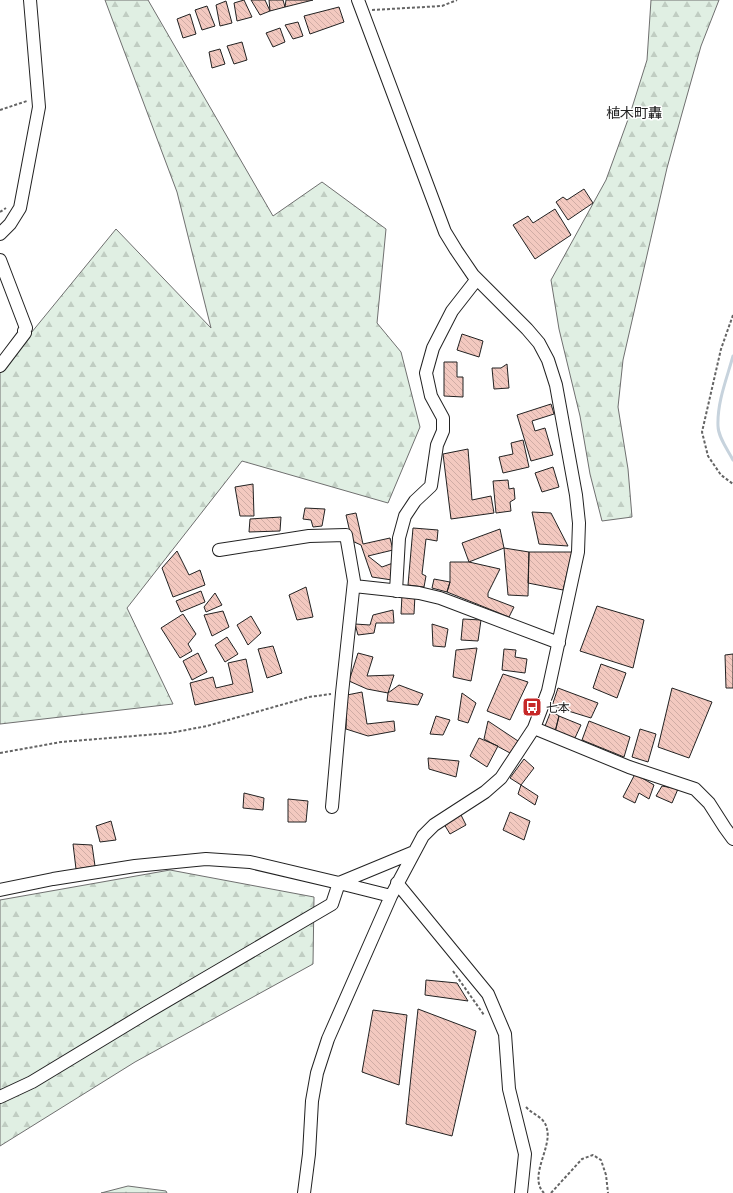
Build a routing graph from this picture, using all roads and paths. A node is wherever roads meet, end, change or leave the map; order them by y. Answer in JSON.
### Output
{"nodes":[{"id":1,"x":30,"y":0,"type":"edge"},
{"id":2,"x":358,"y":0,"type":"edge"},
{"id":3,"x":458,"y":0,"type":"edge"},
{"id":4,"x":367,"y":10,"type":"dead end"},
{"id":5,"x":0,"y":234,"type":"edge"},
{"id":6,"x":0,"y":260,"type":"edge"},
{"id":7,"x":477,"y":279,"type":"junction"},
{"id":8,"x":733,"y":315,"type":"edge"},
{"id":9,"x":0,"y":366,"type":"edge"},
{"id":10,"x":733,"y":484,"type":"edge"},
{"id":11,"x":219,"y":550,"type":"dead end"},
{"id":12,"x":354,"y":586,"type":"junction"},
{"id":13,"x":396,"y":591,"type":"junction"},
{"id":14,"x":559,"y":643,"type":"junction"},
{"id":15,"x":342,"y":693,"type":"junction"},
{"id":16,"x":534,"y":728,"type":"junction"},
{"id":17,"x":0,"y":753,"type":"edge"},
{"id":18,"x":332,"y":807,"type":"dead end"},
{"id":19,"x":733,"y":839,"type":"edge"},
{"id":20,"x":414,"y":852,"type":"junction"},
{"id":21,"x":338,"y":882,"type":"junction"},
{"id":22,"x":397,"y":883,"type":"junction"},
{"id":23,"x":0,"y":890,"type":"edge"},
{"id":24,"x":391,"y":896,"type":"junction"},
{"id":25,"x":451,"y":967,"type":"dead end"},
{"id":26,"x":488,"y":1020,"type":"dead end"},
{"id":27,"x":0,"y":1097,"type":"edge"},
{"id":28,"x":523,"y":1104,"type":"dead end"},
{"id":29,"x":304,"y":1193,"type":"edge"},
{"id":30,"x":521,"y":1193,"type":"edge"},
{"id":31,"x":544,"y":1193,"type":"edge"},
{"id":32,"x":552,"y":1193,"type":"edge"},
{"id":33,"x":608,"y":1193,"type":"edge"}],
"edges":[{"from":1,"to":5,"type":"street"},
{"from":2,"to":7,"type":"street"},
{"from":3,"to":4,"type":"path"},
{"from":6,"to":9,"type":"street"},
{"from":7,"to":13,"type":"street"},
{"from":7,"to":14,"type":"street"},
{"from":8,"to":10,"type":"path"},
{"from":11,"to":12,"type":"street"},
{"from":12,"to":13,"type":"street"},
{"from":12,"to":15,"type":"street"},
{"from":13,"to":14,"type":"street"},
{"from":14,"to":16,"type":"street"},
{"from":15,"to":17,"type":"path"},
{"from":15,"to":18,"type":"street"},
{"from":16,"to":19,"type":"street"},
{"from":16,"to":20,"type":"street"},
{"from":20,"to":21,"type":"street"},
{"from":20,"to":22,"type":"street"},
{"from":21,"to":23,"type":"street"},
{"from":21,"to":24,"type":"street"},
{"from":21,"to":27,"type":"street"},
{"from":22,"to":24,"type":"street"},
{"from":22,"to":30,"type":"street"},
{"from":24,"to":29,"type":"street"},
{"from":25,"to":26,"type":"path"},
{"from":28,"to":31,"type":"path"},
{"from":32,"to":33,"type":"path"}]}
